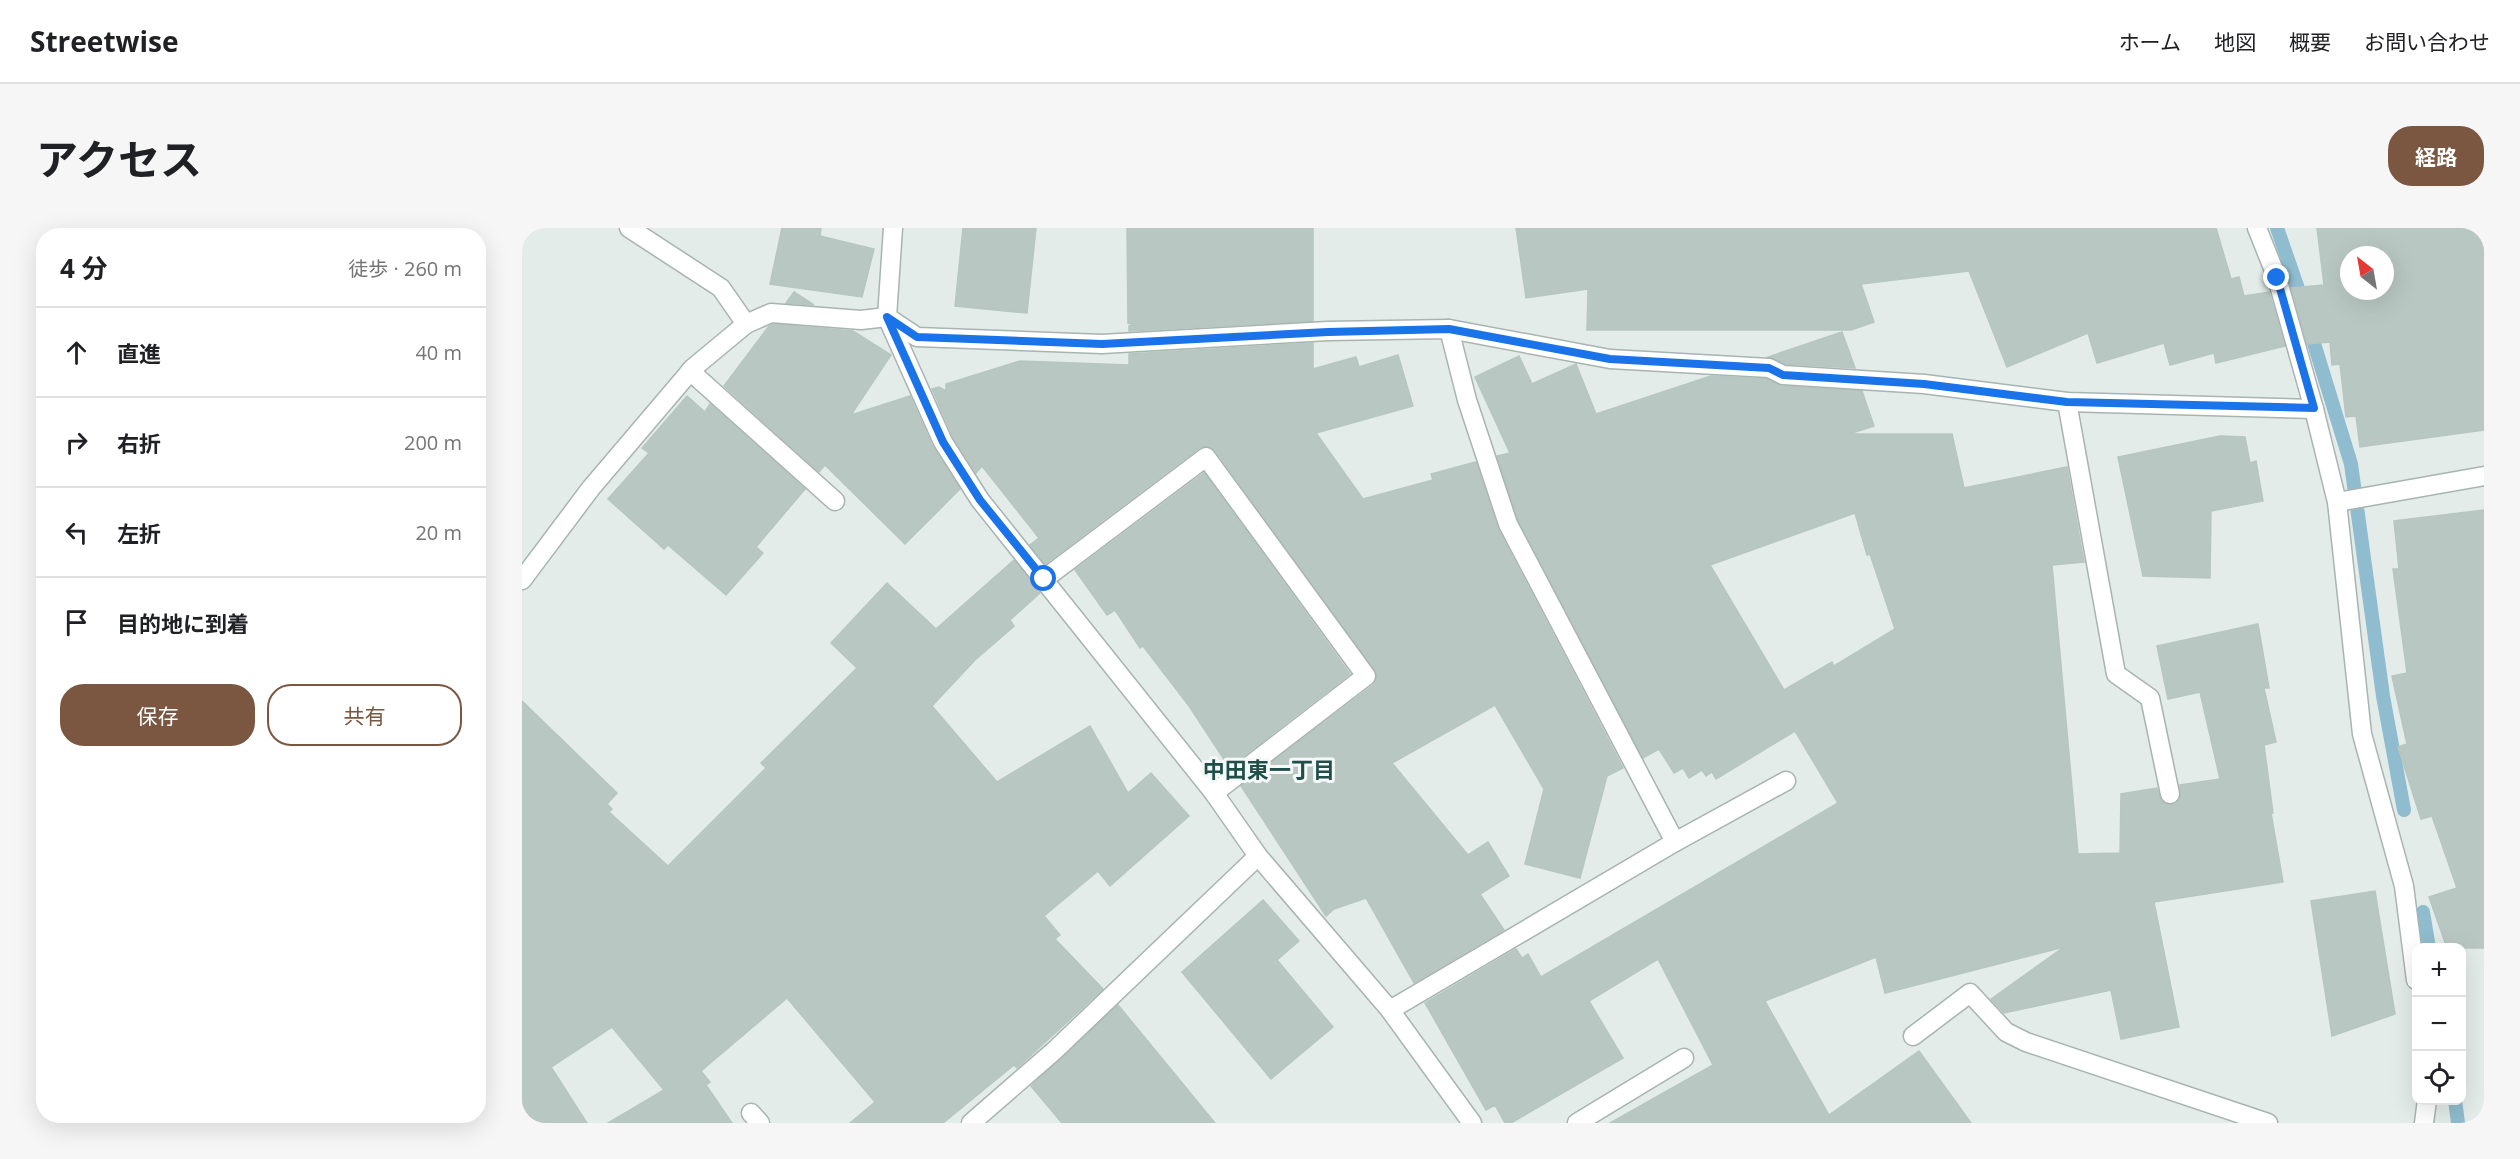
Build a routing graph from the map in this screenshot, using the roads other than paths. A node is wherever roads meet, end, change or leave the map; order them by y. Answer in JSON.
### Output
{"nodes":[{"id":1,"x":629,"y":228,"type":"edge"},
{"id":2,"x":894,"y":228,"type":"edge"},
{"id":3,"x":2257,"y":228,"type":"edge"},
{"id":4,"x":887,"y":317,"type":"junction"},
{"id":5,"x":746,"y":324,"type":"junction"},
{"id":6,"x":1449,"y":329,"type":"junction"},
{"id":7,"x":690,"y":371,"type":"junction"},
{"id":8,"x":2067,"y":402,"type":"junction"},
{"id":9,"x":2314,"y":408,"type":"junction"},
{"id":10,"x":2484,"y":476,"type":"edge"},
{"id":11,"x":835,"y":501,"type":"dead end"},
{"id":12,"x":2337,"y":501,"type":"junction"},
{"id":13,"x":1044,"y":579,"type":"junction"},
{"id":14,"x":522,"y":580,"type":"edge"},
{"id":15,"x":1786,"y":781,"type":"dead end"},
{"id":16,"x":1214,"y":794,"type":"junction"},
{"id":17,"x":2169,"y":794,"type":"dead end"},
{"id":18,"x":1675,"y":843,"type":"junction"},
{"id":19,"x":1258,"y":856,"type":"junction"},
{"id":20,"x":2412,"y":949,"type":"edge"},
{"id":21,"x":1390,"y":1010,"type":"junction"},
{"id":22,"x":1913,"y":1036,"type":"dead end"},
{"id":23,"x":1684,"y":1058,"type":"dead end"},
{"id":24,"x":2426,"y":1105,"type":"edge"},
{"id":25,"x":972,"y":1123,"type":"edge"},
{"id":26,"x":1472,"y":1123,"type":"edge"},
{"id":27,"x":1577,"y":1123,"type":"edge"},
{"id":28,"x":2268,"y":1123,"type":"edge"},
{"id":29,"x":2424,"y":1123,"type":"edge"}],
"edges":[{"from":1,"to":5,"type":"street"},
{"from":2,"to":4,"type":"street"},
{"from":3,"to":9,"type":"street"},
{"from":4,"to":5,"type":"street"},
{"from":4,"to":6,"type":"street"},
{"from":4,"to":13,"type":"street"},
{"from":5,"to":7,"type":"street"},
{"from":6,"to":8,"type":"street"},
{"from":6,"to":18,"type":"street"},
{"from":7,"to":11,"type":"street"},
{"from":7,"to":14,"type":"street"},
{"from":8,"to":9,"type":"street"},
{"from":8,"to":17,"type":"street"},
{"from":9,"to":12,"type":"street"},
{"from":10,"to":12,"type":"street"},
{"from":12,"to":20,"type":"street"},
{"from":13,"to":16,"type":"street"},
{"from":13,"to":16,"type":"street"},
{"from":15,"to":18,"type":"street"},
{"from":16,"to":19,"type":"street"},
{"from":18,"to":21,"type":"street"},
{"from":19,"to":21,"type":"street"},
{"from":19,"to":25,"type":"street"},
{"from":21,"to":26,"type":"street"},
{"from":22,"to":28,"type":"street"},
{"from":23,"to":27,"type":"street"},
{"from":24,"to":29,"type":"street"}]}
